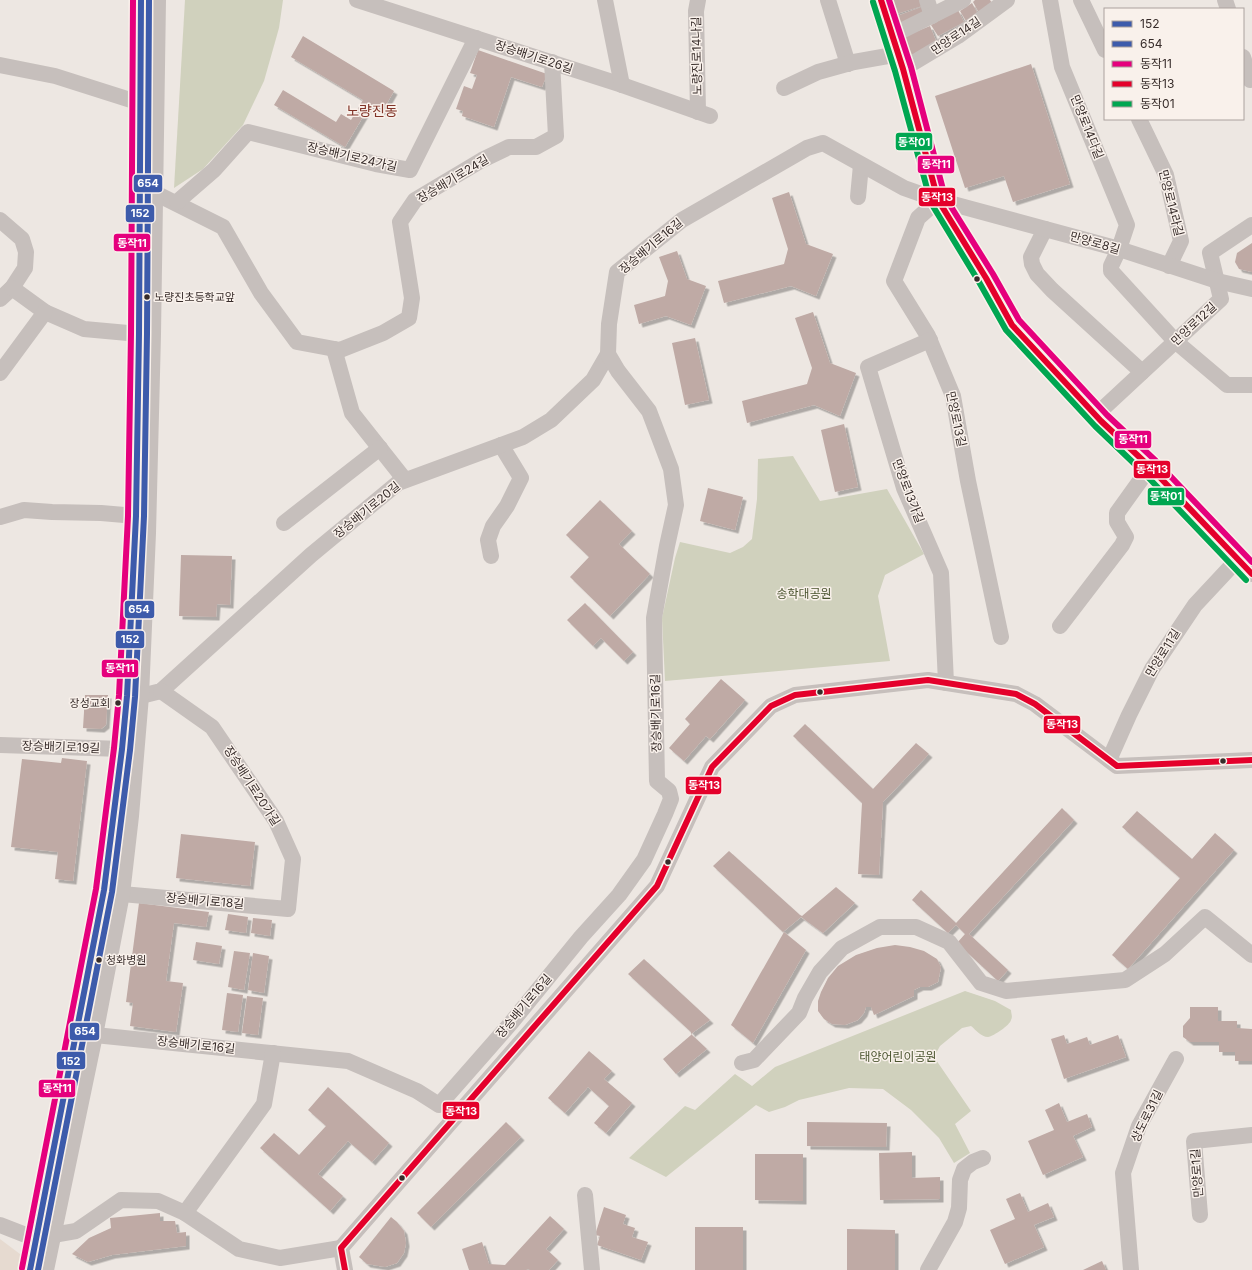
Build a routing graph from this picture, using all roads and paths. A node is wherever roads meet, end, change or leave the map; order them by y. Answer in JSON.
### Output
{"nodes":[{"id":1,"x":141,"y":0,"type":"edge"},
{"id":2,"x":158,"y":0,"type":"edge"},
{"id":3,"x":357,"y":0,"type":"edge"},
{"id":4,"x":605,"y":0,"type":"edge"},
{"id":5,"x":698,"y":0,"type":"edge"},
{"id":6,"x":828,"y":0,"type":"edge"},
{"id":7,"x":881,"y":0,"type":"edge"},
{"id":8,"x":927,"y":0,"type":"edge"},
{"id":9,"x":1007,"y":0,"type":"edge"},
{"id":10,"x":1050,"y":0,"type":"edge"},
{"id":11,"x":1080,"y":0,"type":"edge"},
{"id":12,"x":958,"y":1,"type":"edge"},
{"id":13,"x":932,"y":16,"type":"junction"},
{"id":14,"x":893,"y":35,"type":"junction"},
{"id":15,"x":476,"y":38,"type":"junction"},
{"id":16,"x":1104,"y":48,"type":"edge"},
{"id":17,"x":898,"y":54,"type":"junction"},
{"id":18,"x":1244,"y":60,"type":"edge"},
{"id":19,"x":552,"y":62,"type":"junction"},
{"id":20,"x":848,"y":64,"type":"junction"},
{"id":21,"x":0,"y":65,"type":"edge"},
{"id":22,"x":904,"y":69,"type":"junction"},
{"id":23,"x":1252,"y":79,"type":"edge"},
{"id":24,"x":622,"y":85,"type":"junction"},
{"id":25,"x":784,"y":88,"type":"dead end"},
{"id":26,"x":140,"y":103,"type":"junction"},
{"id":27,"x":704,"y":114,"type":"joint"},
{"id":28,"x":1139,"y":120,"type":"edge"},
{"id":29,"x":861,"y":165,"type":"junction"},
{"id":30,"x":155,"y":193,"type":"junction"},
{"id":31,"x":858,"y":197,"type":"dead end"},
{"id":32,"x":938,"y":200,"type":"junction"},
{"id":33,"x":177,"y":202,"type":"junction"},
{"id":34,"x":0,"y":220,"type":"edge"},
{"id":35,"x":1252,"y":225,"type":"edge"},
{"id":36,"x":1045,"y":229,"type":"junction"},
{"id":37,"x":1119,"y":250,"type":"junction"},
{"id":38,"x":1169,"y":266,"type":"junction"},
{"id":39,"x":1217,"y":281,"type":"junction"},
{"id":40,"x":12,"y":288,"type":"junction"},
{"id":41,"x":1252,"y":289,"type":"edge"},
{"id":42,"x":0,"y":299,"type":"edge"},
{"id":43,"x":45,"y":312,"type":"junction"},
{"id":44,"x":139,"y":334,"type":"junction"},
{"id":45,"x":930,"y":340,"type":"junction"},
{"id":46,"x":1175,"y":341,"type":"junction"},
{"id":47,"x":334,"y":349,"type":"junction"},
{"id":48,"x":608,"y":354,"type":"junction"},
{"id":49,"x":1142,"y":372,"type":"junction"},
{"id":50,"x":0,"y":373,"type":"edge"},
{"id":51,"x":1252,"y":385,"type":"edge"},
{"id":52,"x":1096,"y":415,"type":"junction"},
{"id":53,"x":501,"y":445,"type":"junction"},
{"id":54,"x":380,"y":448,"type":"junction"},
{"id":55,"x":1150,"y":467,"type":"junction"},
{"id":56,"x":405,"y":480,"type":"junction"},
{"id":57,"x":136,"y":516,"type":"junction"},
{"id":58,"x":0,"y":517,"type":"edge"},
{"id":59,"x":284,"y":523,"type":"dead end"},
{"id":60,"x":491,"y":556,"type":"dead end"},
{"id":61,"x":1238,"y":560,"type":"junction"},
{"id":62,"x":1252,"y":574,"type":"edge"},
{"id":63,"x":1060,"y":626,"type":"dead end"},
{"id":64,"x":1001,"y":637,"type":"dead end"},
{"id":65,"x":946,"y":683,"type":"junction"},
{"id":66,"x":161,"y":691,"type":"junction"},
{"id":67,"x":141,"y":696,"type":"junction"},
{"id":68,"x":0,"y":745,"type":"edge"},
{"id":69,"x":122,"y":749,"type":"junction"},
{"id":70,"x":1109,"y":760,"type":"junction"},
{"id":71,"x":1252,"y":760,"type":"edge"},
{"id":72,"x":122,"y":894,"type":"junction"},
{"id":73,"x":288,"y":908,"type":"joint"},
{"id":74,"x":1252,"y":955,"type":"edge"},
{"id":75,"x":95,"y":1035,"type":"junction"},
{"id":76,"x":273,"y":1053,"type":"junction"},
{"id":77,"x":1176,"y":1059,"type":"dead end"},
{"id":78,"x":742,"y":1063,"type":"dead end"},
{"id":79,"x":1252,"y":1135,"type":"edge"},
{"id":80,"x":983,"y":1158,"type":"dead end"},
{"id":81,"x":585,"y":1195,"type":"dead end"},
{"id":82,"x":185,"y":1213,"type":"junction"},
{"id":83,"x":1200,"y":1215,"type":"dead end"},
{"id":84,"x":0,"y":1225,"type":"edge"},
{"id":85,"x":53,"y":1236,"type":"junction"},
{"id":86,"x":36,"y":1239,"type":"junction"},
{"id":87,"x":341,"y":1248,"type":"junction"},
{"id":88,"x":30,"y":1270,"type":"edge"},
{"id":89,"x":46,"y":1270,"type":"edge"},
{"id":90,"x":345,"y":1270,"type":"edge"},
{"id":91,"x":592,"y":1270,"type":"edge"},
{"id":92,"x":928,"y":1270,"type":"edge"},
{"id":93,"x":1131,"y":1270,"type":"edge"}],
"edges":[{"from":1,"to":26,"type":"street"},
{"from":2,"to":30,"type":"street"},
{"from":3,"to":15,"type":"street","name":"장승배기로26길"},
{"from":4,"to":24,"type":"street"},
{"from":5,"to":27,"type":"street","name":"노량진로14나길"},
{"from":6,"to":20,"type":"street"},
{"from":7,"to":14,"type":"street"},
{"from":8,"to":13,"type":"street"},
{"from":9,"to":22,"type":"street","name":"만양로14길"},
{"from":10,"to":37,"type":"street","name":"만양로14다길"},
{"from":11,"to":16,"type":"street"},
{"from":12,"to":13,"type":"street"},
{"from":13,"to":14,"type":"street"},
{"from":14,"to":17,"type":"street"},
{"from":15,"to":19,"type":"street","name":"장승배기로26길"},
{"from":15,"to":33,"type":"street","name":"장승배기로24가길"},
{"from":17,"to":20,"type":"street"},
{"from":17,"to":22,"type":"street"},
{"from":18,"to":23,"type":"street"},
{"from":19,"to":24,"type":"street","name":"장승배기로26길"},
{"from":19,"to":47,"type":"street","name":"장승배기로24길"},
{"from":20,"to":25,"type":"street"},
{"from":21,"to":26,"type":"street"},
{"from":22,"to":32,"type":"street"},
{"from":24,"to":27,"type":"street","name":"장승배기로26길"},
{"from":26,"to":44,"type":"street"},
{"from":28,"to":38,"type":"street","name":"만양로14라길"},
{"from":29,"to":31,"type":"street"},
{"from":29,"to":32,"type":"street","name":"장승배기로16길"},
{"from":29,"to":48,"type":"street","name":"장승배기로16길"},
{"from":30,"to":33,"type":"street","name":"장승배기로24길"},
{"from":30,"to":67,"type":"street"},
{"from":32,"to":36,"type":"street","name":"만양로8길"},
{"from":32,"to":45,"type":"street","name":"만양로13길"},
{"from":32,"to":52,"type":"street"},
{"from":33,"to":47,"type":"street","name":"장승배기로24길"},
{"from":34,"to":40,"type":"street"},
{"from":35,"to":39,"type":"street","name":"만양로12길"},
{"from":36,"to":37,"type":"street","name":"만양로8길"},
{"from":36,"to":49,"type":"street"},
{"from":37,"to":38,"type":"street","name":"만양로8길"},
{"from":37,"to":46,"type":"street","name":"만양로14다길"},
{"from":38,"to":39,"type":"street","name":"만양로8길"},
{"from":39,"to":41,"type":"street","name":"만양로8길"},
{"from":39,"to":46,"type":"street","name":"만양로12길"},
{"from":40,"to":42,"type":"street"},
{"from":40,"to":43,"type":"street"},
{"from":43,"to":44,"type":"street"},
{"from":43,"to":50,"type":"street"},
{"from":44,"to":57,"type":"street"},
{"from":45,"to":64,"type":"street","name":"만양로13길"},
{"from":45,"to":65,"type":"street","name":"만양로13가길"},
{"from":46,"to":49,"type":"street","name":"만양로12길"},
{"from":46,"to":51,"type":"street"},
{"from":47,"to":54,"type":"street"},
{"from":48,"to":53,"type":"street","name":"장승배기로20길"},
{"from":48,"to":76,"type":"street","name":"장승배기로16길"},
{"from":49,"to":52,"type":"street","name":"만양로12길"},
{"from":52,"to":55,"type":"street"},
{"from":53,"to":56,"type":"street","name":"장승배기로20길"},
{"from":53,"to":60,"type":"street"},
{"from":54,"to":56,"type":"street"},
{"from":54,"to":59,"type":"street"},
{"from":55,"to":61,"type":"street"},
{"from":55,"to":63,"type":"street"},
{"from":56,"to":66,"type":"street","name":"장승배기로20길"},
{"from":57,"to":58,"type":"street"},
{"from":57,"to":69,"type":"street"},
{"from":61,"to":62,"type":"street"},
{"from":61,"to":70,"type":"street","name":"만양로11길"},
{"from":65,"to":70,"type":"street"},
{"from":65,"to":87,"type":"street"},
{"from":66,"to":67,"type":"street","name":"장승배기로20길"},
{"from":66,"to":73,"type":"street","name":"장승배기로20가길"},
{"from":67,"to":72,"type":"street"},
{"from":68,"to":69,"type":"street","name":"장승배기로19길"},
{"from":69,"to":86,"type":"street"},
{"from":70,"to":71,"type":"street"},
{"from":72,"to":73,"type":"street","name":"장승배기로18길"},
{"from":72,"to":75,"type":"street"},
{"from":74,"to":78,"type":"street"},
{"from":75,"to":76,"type":"street","name":"장승배기로16길"},
{"from":75,"to":85,"type":"street"},
{"from":76,"to":82,"type":"street"},
{"from":77,"to":93,"type":"street","name":"상도로31길"},
{"from":79,"to":83,"type":"street","name":"만양로1길"},
{"from":80,"to":92,"type":"street"},
{"from":81,"to":91,"type":"street"},
{"from":82,"to":85,"type":"street"},
{"from":82,"to":87,"type":"street"},
{"from":84,"to":86,"type":"street"},
{"from":85,"to":89,"type":"street"},
{"from":86,"to":88,"type":"street"},
{"from":87,"to":90,"type":"street"}]}
